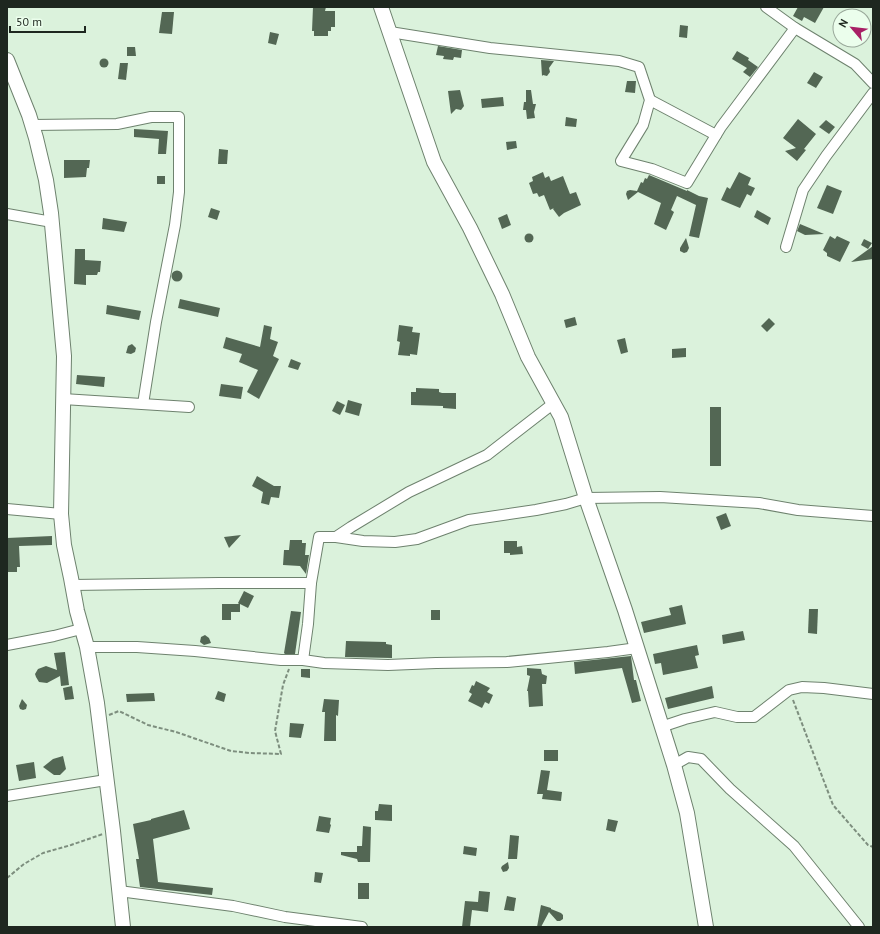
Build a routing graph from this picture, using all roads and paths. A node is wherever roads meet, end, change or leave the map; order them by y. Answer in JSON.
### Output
{"nodes":[{"id":1,"x":381,"y":7,"type":"edge"},
{"id":2,"x":766,"y":7,"type":"edge"},
{"id":3,"x":795,"y":28,"type":"junction"},
{"id":4,"x":390,"y":32,"type":"junction"},
{"id":5,"x":7,"y":60,"type":"edge"},
{"id":6,"x":873,"y":83,"type":"edge"},
{"id":7,"x":873,"y":94,"type":"edge"},
{"id":8,"x":650,"y":100,"type":"junction"},
{"id":9,"x":32,"y":125,"type":"junction"},
{"id":10,"x":716,"y":135,"type":"junction"},
{"id":11,"x":7,"y":214,"type":"edge"},
{"id":12,"x":52,"y":222,"type":"junction"},
{"id":13,"x":786,"y":246,"type":"dead end"},
{"id":14,"x":63,"y":399,"type":"junction"},
{"id":15,"x":554,"y":403,"type":"junction"},
{"id":16,"x":142,"y":404,"type":"junction"},
{"id":17,"x":189,"y":406,"type":"dead end"},
{"id":18,"x":586,"y":498,"type":"junction"},
{"id":19,"x":7,"y":509,"type":"edge"},
{"id":20,"x":61,"y":514,"type":"junction"},
{"id":21,"x":873,"y":516,"type":"edge"},
{"id":22,"x":336,"y":537,"type":"junction"},
{"id":23,"x":311,"y":583,"type":"junction"},
{"id":24,"x":72,"y":585,"type":"junction"},
{"id":25,"x":81,"y":629,"type":"junction"},
{"id":26,"x":7,"y":645,"type":"edge"},
{"id":27,"x":86,"y":647,"type":"junction"},
{"id":28,"x":637,"y":648,"type":"junction"},
{"id":29,"x":298,"y":660,"type":"junction"},
{"id":30,"x":789,"y":690,"type":"junction"},
{"id":31,"x":873,"y":694,"type":"edge"},
{"id":32,"x":99,"y":719,"type":"junction"},
{"id":33,"x":661,"y":727,"type":"junction"},
{"id":34,"x":674,"y":765,"type":"junction"},
{"id":35,"x":106,"y":780,"type":"junction"},
{"id":36,"x":7,"y":796,"type":"edge"},
{"id":37,"x":113,"y":831,"type":"junction"},
{"id":38,"x":873,"y":847,"type":"edge"},
{"id":39,"x":7,"y":878,"type":"edge"},
{"id":40,"x":119,"y":891,"type":"junction"},
{"id":41,"x":123,"y":927,"type":"edge"},
{"id":42,"x":362,"y":927,"type":"edge"},
{"id":43,"x":706,"y":927,"type":"edge"},
{"id":44,"x":859,"y":927,"type":"edge"}],
"edges":[{"from":1,"to":4,"type":"street"},
{"from":2,"to":3,"type":"street"},
{"from":3,"to":6,"type":"street"},
{"from":3,"to":10,"type":"street"},
{"from":4,"to":8,"type":"street"},
{"from":4,"to":15,"type":"street"},
{"from":5,"to":9,"type":"street"},
{"from":7,"to":13,"type":"street"},
{"from":8,"to":10,"type":"street"},
{"from":8,"to":10,"type":"street"},
{"from":9,"to":12,"type":"street"},
{"from":9,"to":16,"type":"street"},
{"from":11,"to":12,"type":"street"},
{"from":12,"to":14,"type":"street"},
{"from":14,"to":16,"type":"street"},
{"from":14,"to":20,"type":"street"},
{"from":15,"to":18,"type":"street"},
{"from":15,"to":22,"type":"street"},
{"from":16,"to":17,"type":"street"},
{"from":18,"to":21,"type":"street"},
{"from":18,"to":22,"type":"street"},
{"from":18,"to":28,"type":"street"},
{"from":19,"to":20,"type":"street"},
{"from":20,"to":24,"type":"street"},
{"from":22,"to":23,"type":"street"},
{"from":23,"to":24,"type":"street"},
{"from":23,"to":29,"type":"street"},
{"from":24,"to":25,"type":"street"},
{"from":25,"to":26,"type":"street"},
{"from":25,"to":27,"type":"street"},
{"from":27,"to":29,"type":"street"},
{"from":27,"to":32,"type":"street"},
{"from":28,"to":29,"type":"street"},
{"from":28,"to":33,"type":"street"},
{"from":29,"to":32,"type":"path"},
{"from":30,"to":31,"type":"street"},
{"from":30,"to":33,"type":"street"},
{"from":30,"to":38,"type":"path"},
{"from":32,"to":35,"type":"street"},
{"from":33,"to":34,"type":"street"},
{"from":34,"to":43,"type":"street"},
{"from":34,"to":44,"type":"street"},
{"from":35,"to":36,"type":"street"},
{"from":35,"to":37,"type":"street"},
{"from":37,"to":39,"type":"path"},
{"from":37,"to":40,"type":"street"},
{"from":40,"to":41,"type":"street"},
{"from":40,"to":42,"type":"street"}]}
